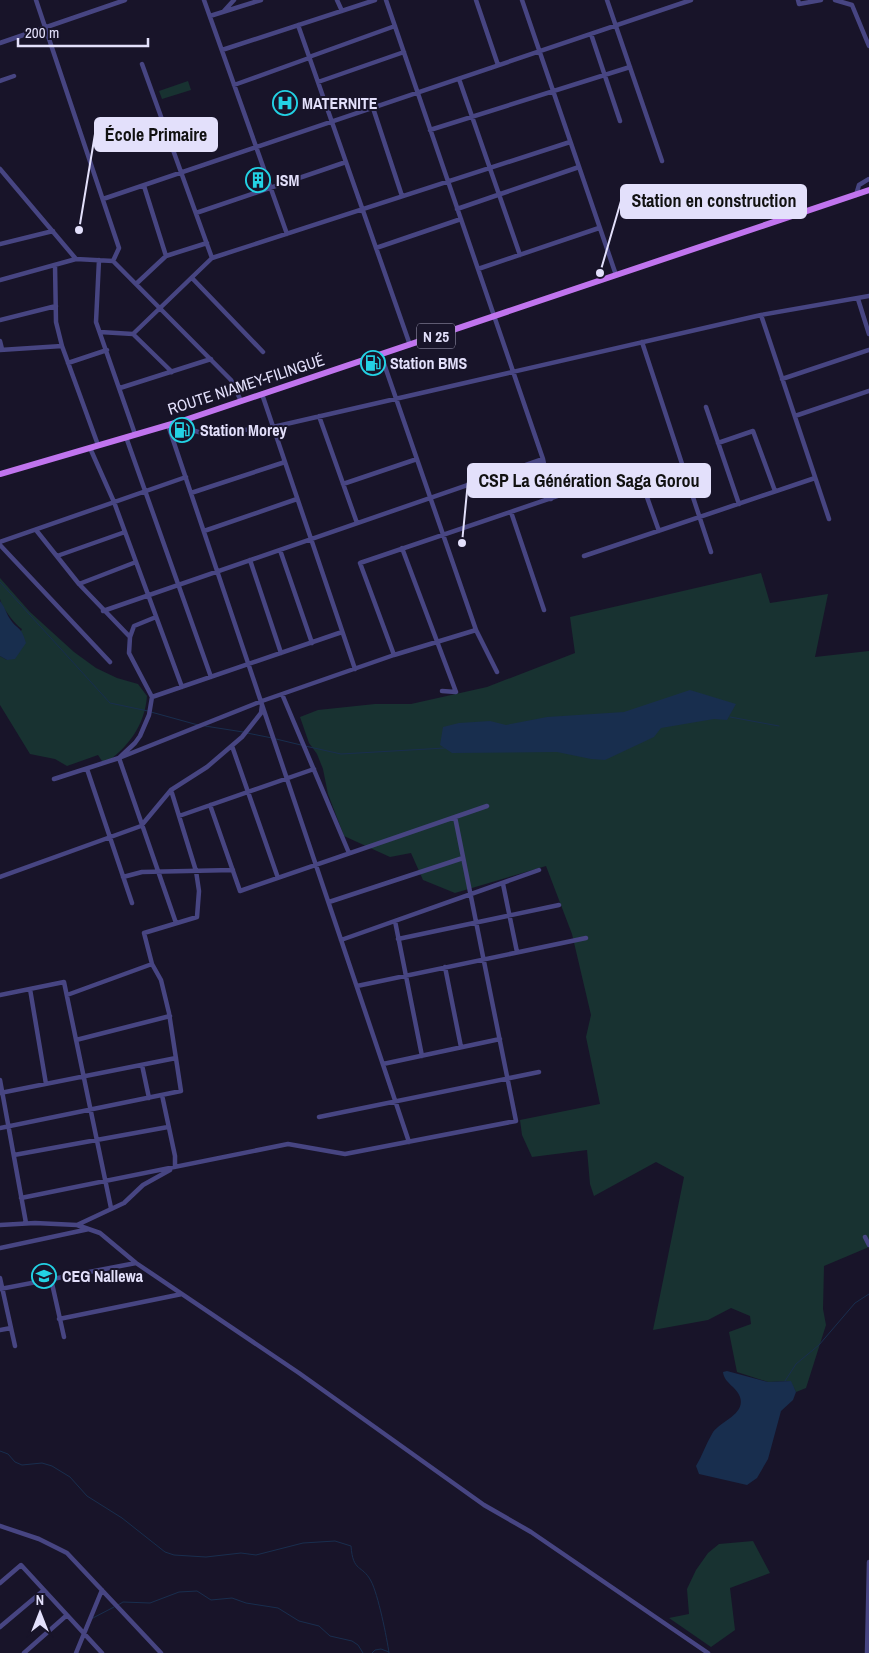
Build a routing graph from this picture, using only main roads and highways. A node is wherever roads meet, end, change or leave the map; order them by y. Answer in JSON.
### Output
{"nodes":[{"id":1,"x":869,"y":190,"type":"edge"},
{"id":2,"x":0,"y":474,"type":"edge"}],
"edges":[{"from":1,"to":2,"type":"main road","name":"ROUTE NIAMEY-FILINGUÉ","number":"N 25"}]}
